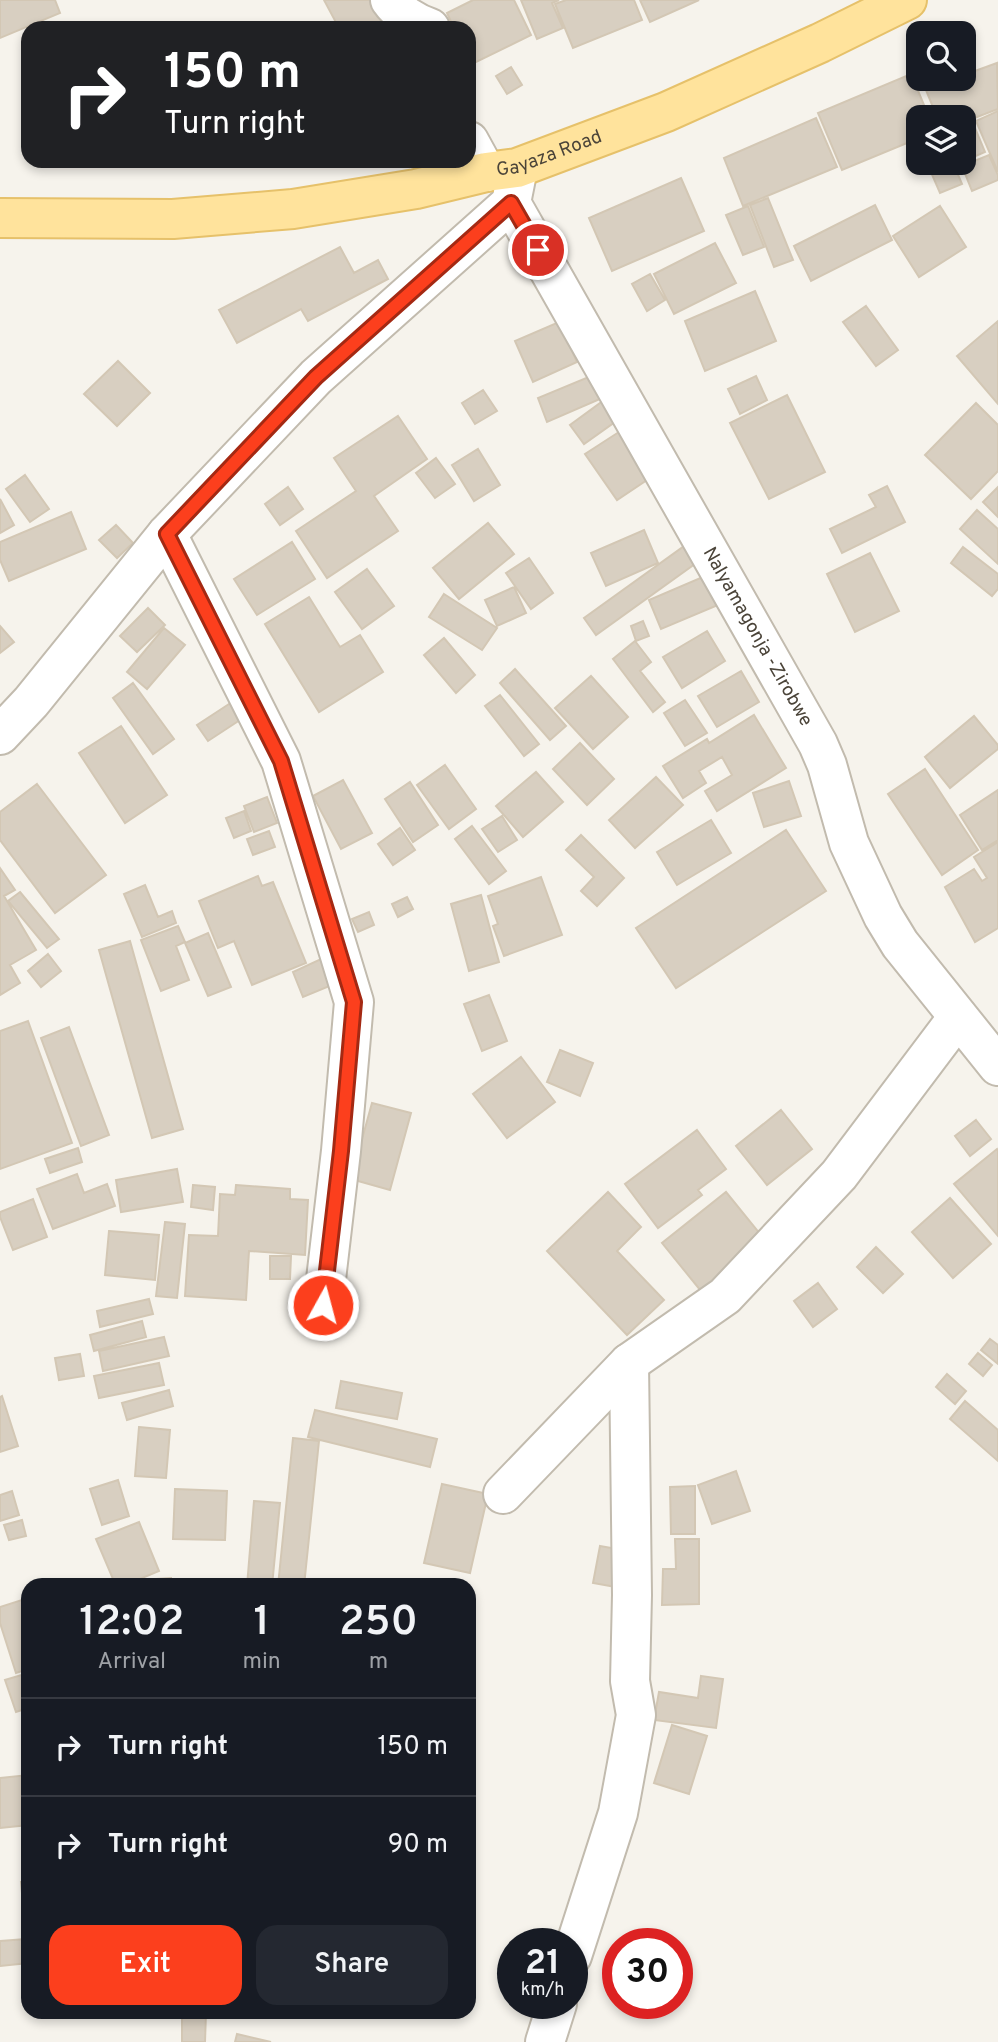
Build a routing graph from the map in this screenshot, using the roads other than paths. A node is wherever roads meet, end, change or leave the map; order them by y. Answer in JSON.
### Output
{"nodes":[{"id":1,"x":390,"y":0,"type":"edge"},
{"id":2,"x":907,"y":0,"type":"edge"},
{"id":3,"x":415,"y":21,"type":"edge"},
{"id":4,"x":496,"y":171,"type":"edge"},
{"id":5,"x":0,"y":218,"type":"edge"},
{"id":6,"x":167,"y":534,"type":"junction"},
{"id":7,"x":0,"y":735,"type":"edge"},
{"id":8,"x":958,"y":1017,"type":"junction"},
{"id":9,"x":998,"y":1066,"type":"edge"},
{"id":10,"x":323,"y":1305,"type":"dead end"},
{"id":11,"x":629,"y":1363,"type":"junction"},
{"id":12,"x":503,"y":1494,"type":"dead end"},
{"id":13,"x":581,"y":1928,"type":"edge"},
{"id":14,"x":552,"y":2019,"type":"edge"},
{"id":15,"x":545,"y":2042,"type":"edge"}],
"edges":[{"from":1,"to":3,"type":"street"},
{"from":2,"to":4,"type":"main road","name":"Gayaza Road"},
{"from":4,"to":5,"type":"main road","name":"Gayaza Road"},
{"from":4,"to":6,"type":"street"},
{"from":4,"to":8,"type":"street","name":"Nalyamagonja -Zirobwe"},
{"from":6,"to":7,"type":"street"},
{"from":6,"to":10,"type":"street"},
{"from":8,"to":9,"type":"street","name":"Nalyamagonja -Zirobwe"},
{"from":8,"to":11,"type":"street"},
{"from":11,"to":12,"type":"street"},
{"from":11,"to":13,"type":"street"},
{"from":14,"to":15,"type":"street"}]}
